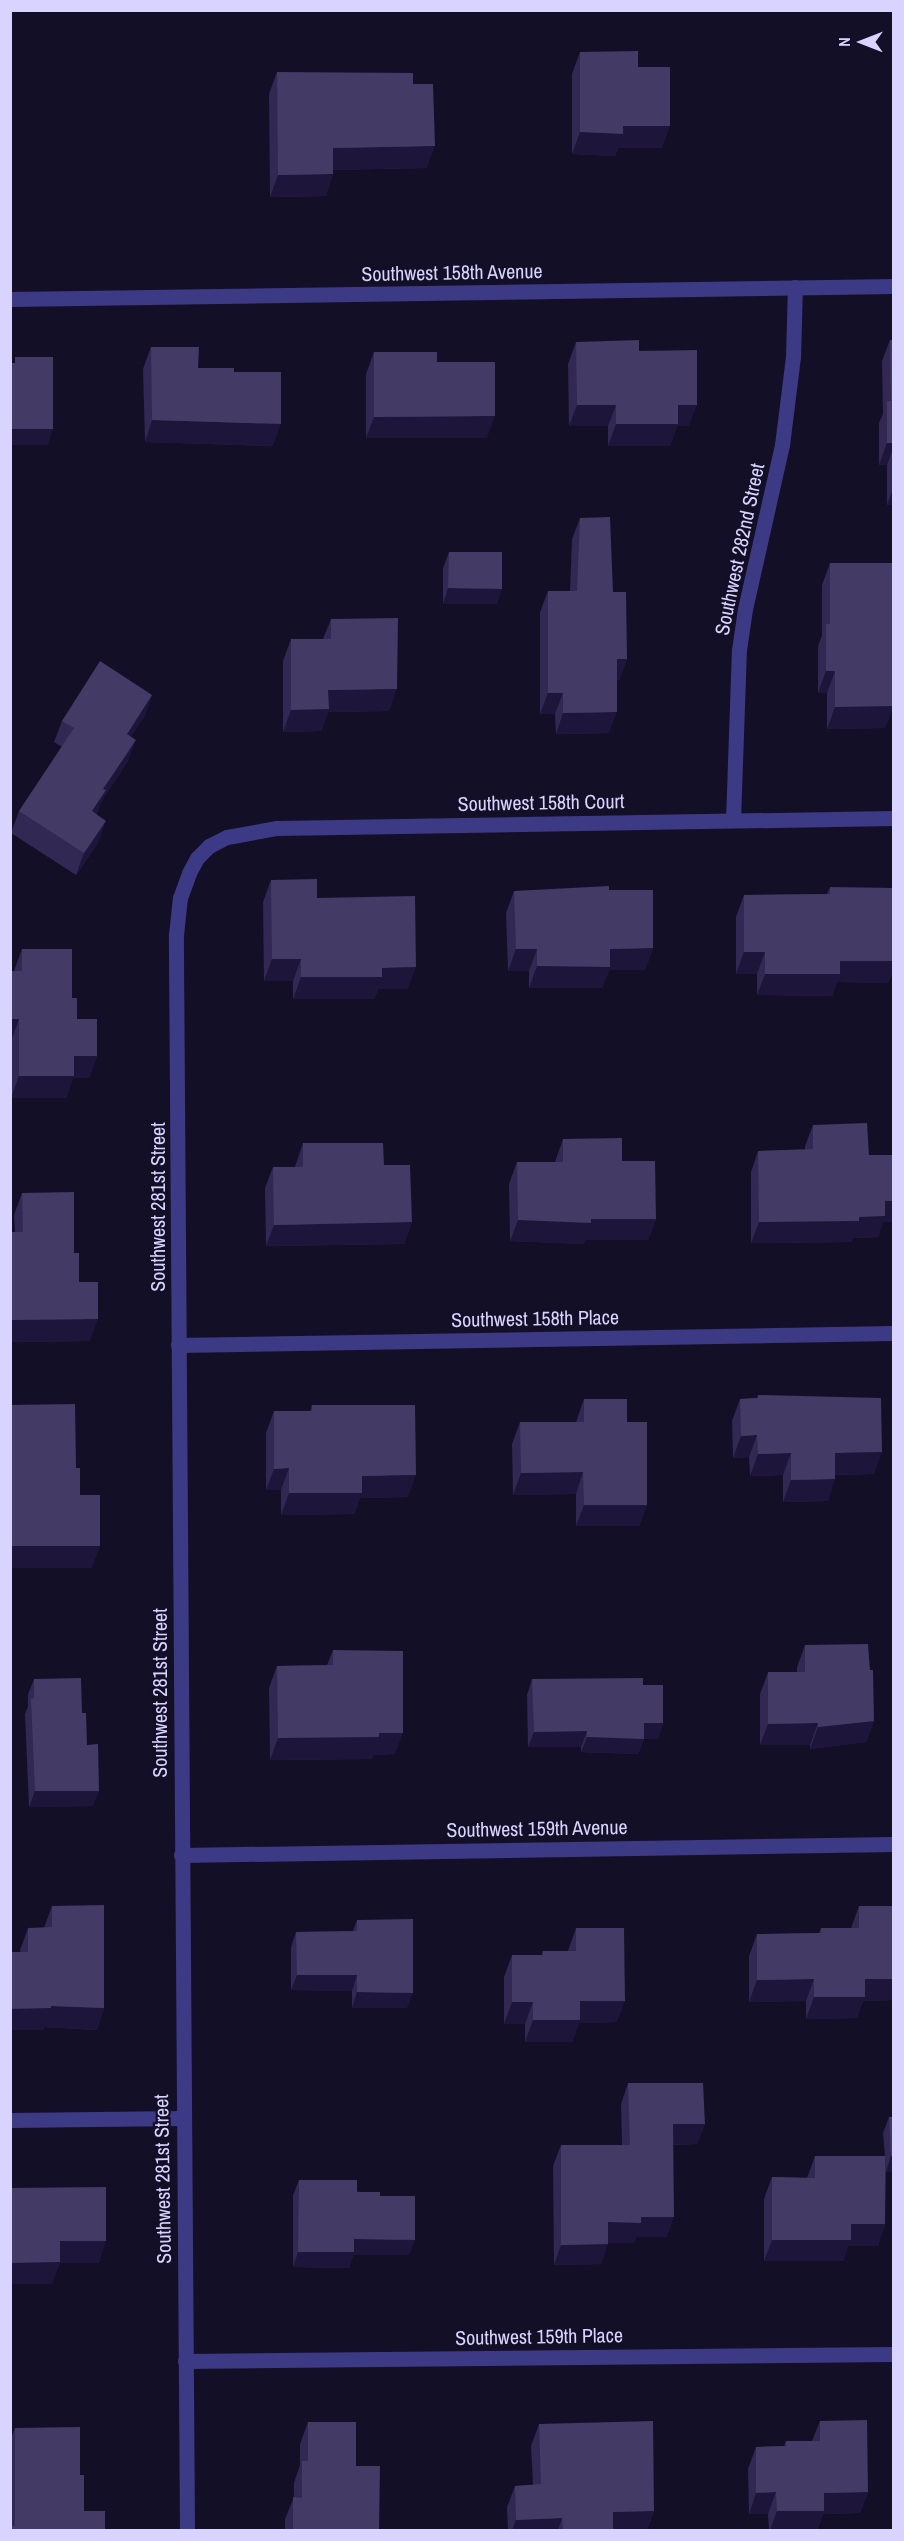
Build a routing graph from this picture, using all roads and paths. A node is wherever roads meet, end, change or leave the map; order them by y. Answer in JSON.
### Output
{"nodes":[{"id":1,"x":894,"y":286,"type":"edge"},
{"id":2,"x":795,"y":287,"type":"junction"},
{"id":3,"x":10,"y":299,"type":"edge"},
{"id":4,"x":894,"y":818,"type":"edge"},
{"id":5,"x":734,"y":820,"type":"junction"},
{"id":6,"x":196,"y":858,"type":"joint"},
{"id":7,"x":894,"y":1333,"type":"edge"},
{"id":8,"x":178,"y":1345,"type":"junction"},
{"id":9,"x":894,"y":1844,"type":"edge"},
{"id":10,"x":181,"y":1855,"type":"junction"},
{"id":11,"x":182,"y":2118,"type":"junction"},
{"id":12,"x":10,"y":2120,"type":"edge"},
{"id":13,"x":894,"y":2354,"type":"edge"},
{"id":14,"x":185,"y":2361,"type":"junction"},
{"id":15,"x":187,"y":2530,"type":"edge"}],
"edges":[{"from":1,"to":2,"type":"street","name":"Southwest 158th Avenue"},
{"from":2,"to":3,"type":"street","name":"Southwest 158th Avenue"},
{"from":2,"to":5,"type":"street","name":"Southwest 282nd Street"},
{"from":4,"to":5,"type":"street","name":"Southwest 158th Court"},
{"from":5,"to":6,"type":"street","name":"Southwest 158th Court"},
{"from":6,"to":8,"type":"street","name":"Southwest 281st Street"},
{"from":7,"to":8,"type":"street","name":"Southwest 158th Place"},
{"from":8,"to":10,"type":"street","name":"Southwest 281st Street"},
{"from":9,"to":10,"type":"street","name":"Southwest 159th Avenue"},
{"from":10,"to":11,"type":"street","name":"Southwest 281st Street"},
{"from":11,"to":12,"type":"street"},
{"from":11,"to":14,"type":"street","name":"Southwest 281st Street"},
{"from":13,"to":14,"type":"street","name":"Southwest 159th Place"},
{"from":14,"to":15,"type":"street","name":"Southwest 281st Street"}]}
